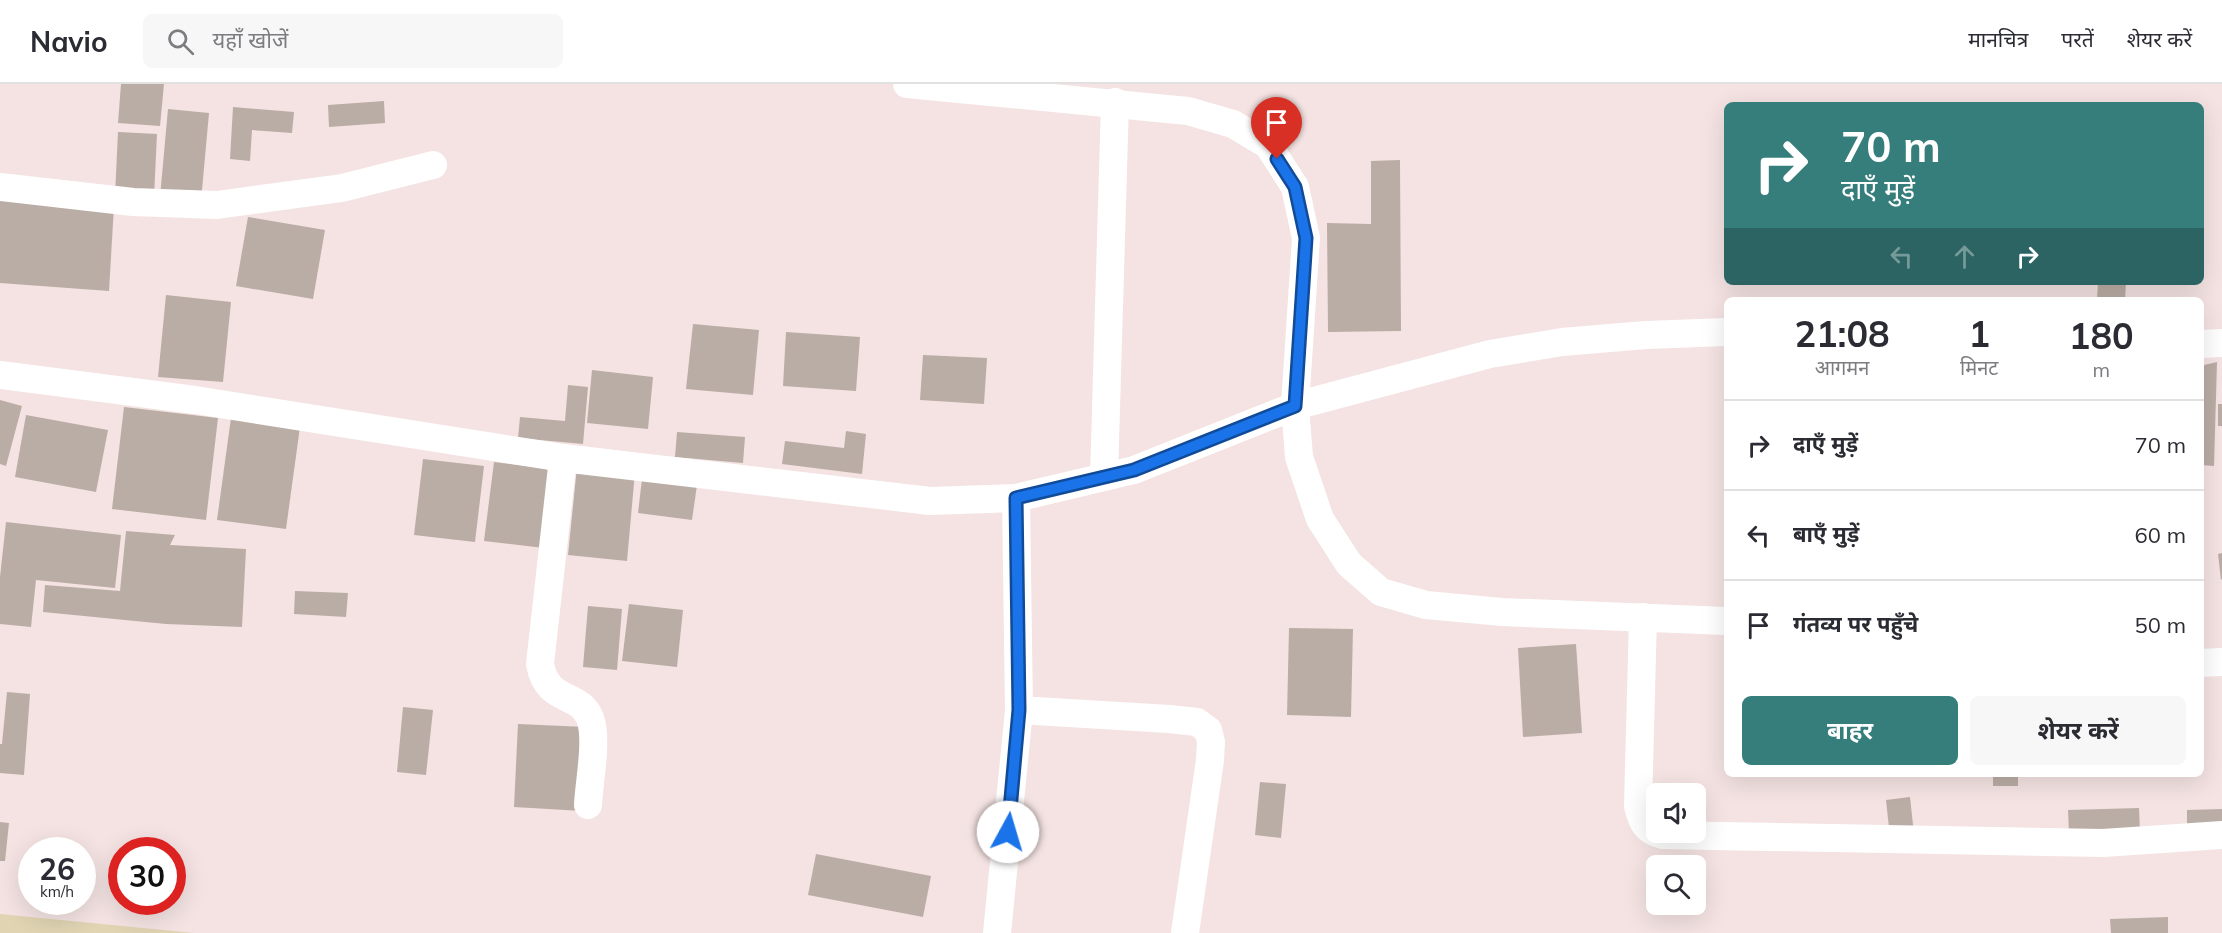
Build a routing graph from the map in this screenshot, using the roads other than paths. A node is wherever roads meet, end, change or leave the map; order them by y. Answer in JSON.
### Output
{"nodes":[{"id":1,"x":908,"y":84,"type":"edge"},
{"id":2,"x":1115,"y":102,"type":"junction"},
{"id":3,"x":433,"y":165,"type":"dead end"},
{"id":4,"x":0,"y":188,"type":"edge"},
{"id":5,"x":1724,"y":332,"type":"edge"},
{"id":6,"x":2222,"y":343,"type":"edge"},
{"id":7,"x":2204,"y":344,"type":"edge"},
{"id":8,"x":0,"y":375,"type":"edge"},
{"id":9,"x":1295,"y":406,"type":"junction"},
{"id":10,"x":563,"y":458,"type":"junction"},
{"id":11,"x":1104,"y":477,"type":"junction"},
{"id":12,"x":1016,"y":498,"type":"junction"},
{"id":13,"x":1643,"y":617,"type":"junction"},
{"id":14,"x":1724,"y":621,"type":"edge"},
{"id":15,"x":2222,"y":662,"type":"edge"},
{"id":16,"x":2204,"y":663,"type":"edge"},
{"id":17,"x":1019,"y":710,"type":"junction"},
{"id":18,"x":588,"y":805,"type":"dead end"},
{"id":19,"x":2222,"y":835,"type":"edge"},
{"id":20,"x":997,"y":933,"type":"edge"},
{"id":21,"x":1185,"y":933,"type":"edge"}],
"edges":[{"from":1,"to":2,"type":"street"},
{"from":2,"to":9,"type":"street"},
{"from":2,"to":11,"type":"street"},
{"from":3,"to":4,"type":"street"},
{"from":5,"to":9,"type":"street"},
{"from":6,"to":7,"type":"street"},
{"from":8,"to":10,"type":"street"},
{"from":9,"to":11,"type":"street"},
{"from":9,"to":13,"type":"street"},
{"from":10,"to":12,"type":"street"},
{"from":10,"to":18,"type":"street"},
{"from":11,"to":12,"type":"street"},
{"from":12,"to":17,"type":"street"},
{"from":13,"to":14,"type":"street"},
{"from":13,"to":19,"type":"street"},
{"from":15,"to":16,"type":"street"},
{"from":17,"to":20,"type":"street"},
{"from":17,"to":21,"type":"street"}]}
